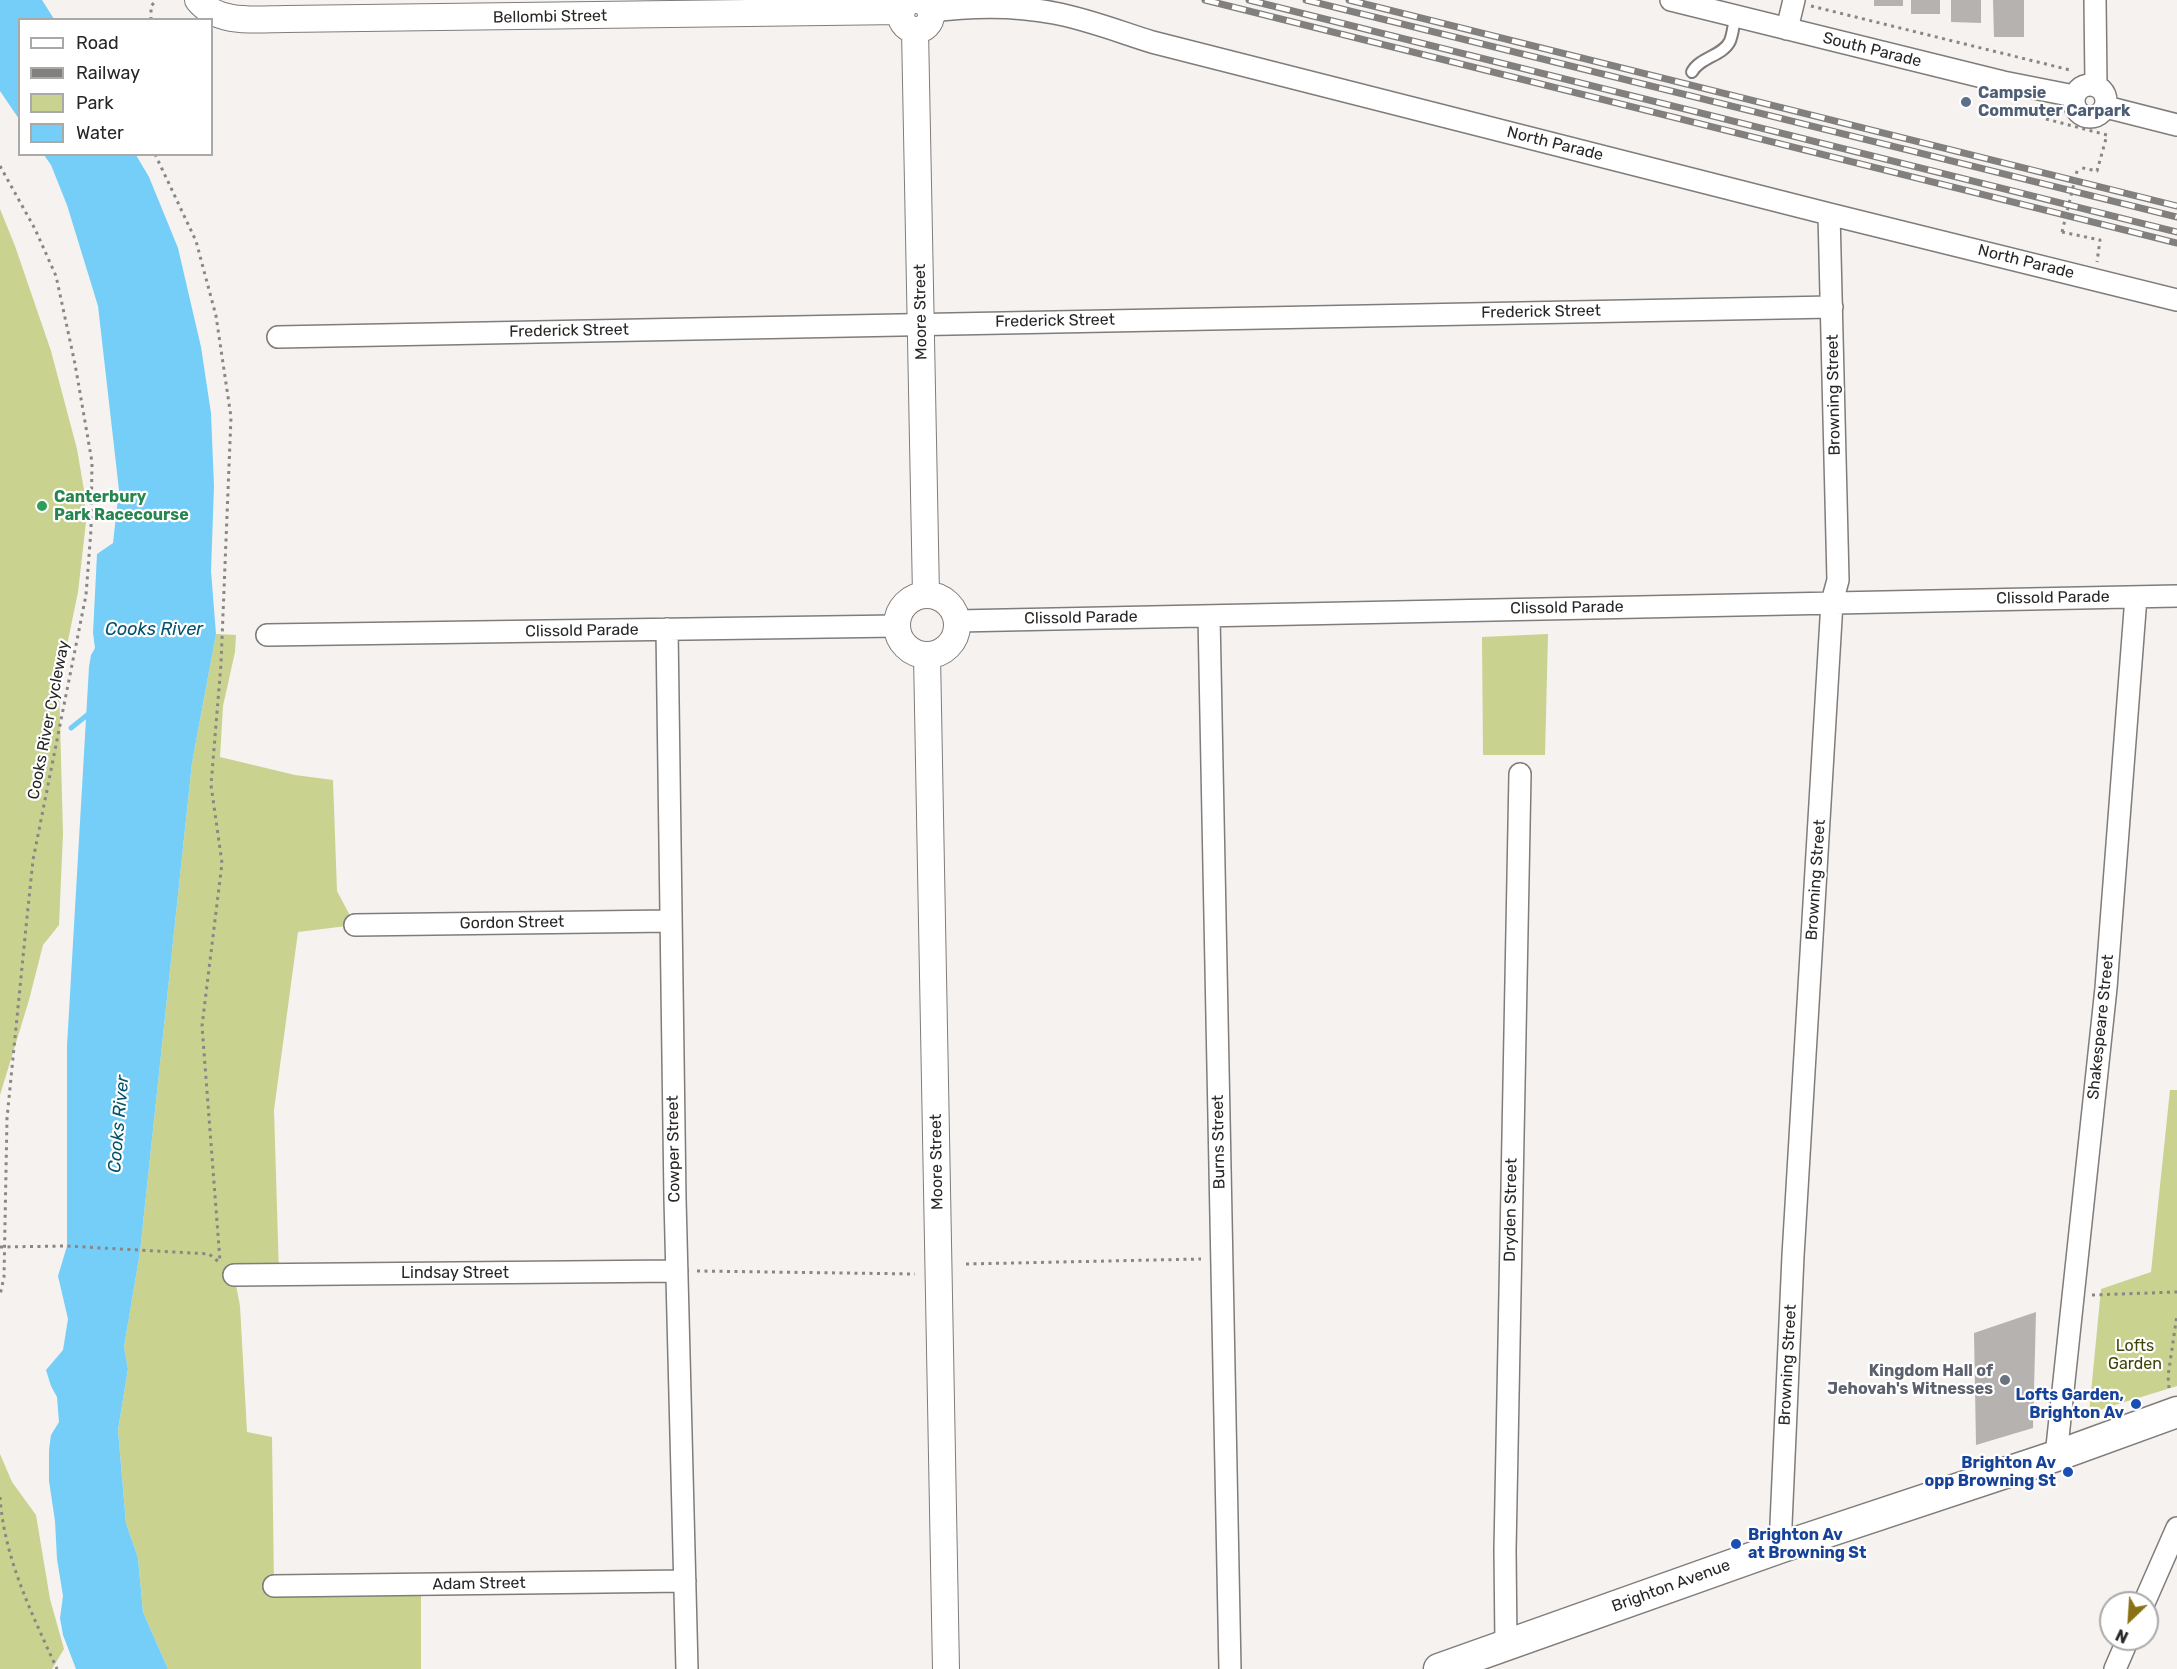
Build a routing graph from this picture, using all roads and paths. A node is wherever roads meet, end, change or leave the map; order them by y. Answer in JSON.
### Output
{"nodes":[{"id":1,"x":157,"y":0,"type":"edge"},
{"id":2,"x":1671,"y":0,"type":"edge"},
{"id":3,"x":1818,"y":0,"type":"edge"},
{"id":4,"x":2095,"y":0,"type":"edge"},
{"id":5,"x":1794,"y":1,"type":"edge"},
{"id":6,"x":200,"y":3,"type":"edge"},
{"id":7,"x":1818,"y":8,"type":"junction"},
{"id":8,"x":917,"y":10,"type":"edge"},
{"id":9,"x":1736,"y":16,"type":"junction"},
{"id":10,"x":151,"y":18,"type":"edge"},
{"id":11,"x":1786,"y":28,"type":"junction"},
{"id":12,"x":2070,"y":70,"type":"dead end"},
{"id":13,"x":1692,"y":72,"type":"dead end"},
{"id":14,"x":2096,"y":85,"type":"junction"},
{"id":15,"x":2074,"y":96,"type":"junction"},
{"id":16,"x":2106,"y":107,"type":"junction"},
{"id":17,"x":2046,"y":119,"type":"dead end"},
{"id":18,"x":2177,"y":125,"type":"edge"},
{"id":19,"x":156,"y":156,"type":"edge"},
{"id":20,"x":0,"y":166,"type":"edge"},
{"id":21,"x":1829,"y":214,"type":"junction"},
{"id":22,"x":2100,"y":240,"type":"dead end"},
{"id":23,"x":2177,"y":300,"type":"edge"},
{"id":24,"x":1832,"y":307,"type":"junction"},
{"id":25,"x":921,"y":323,"type":"junction"},
{"id":26,"x":278,"y":337,"type":"dead end"},
{"id":27,"x":926,"y":595,"type":"junction"},
{"id":28,"x":2177,"y":596,"type":"edge"},
{"id":29,"x":2136,"y":597,"type":"junction"},
{"id":30,"x":1832,"y":602,"type":"junction"},
{"id":31,"x":1209,"y":616,"type":"junction"},
{"id":32,"x":957,"y":621,"type":"junction"},
{"id":33,"x":897,"y":626,"type":"junction"},
{"id":34,"x":667,"y":629,"type":"junction"},
{"id":35,"x":267,"y":635,"type":"dead end"},
{"id":36,"x":927,"y":655,"type":"junction"},
{"id":37,"x":1520,"y":774,"type":"dead end"},
{"id":38,"x":670,"y":921,"type":"junction"},
{"id":39,"x":355,"y":926,"type":"dead end"},
{"id":40,"x":5,"y":1246,"type":"junction"},
{"id":41,"x":0,"y":1247,"type":"edge"},
{"id":42,"x":1222,"y":1259,"type":"junction"},
{"id":43,"x":966,"y":1264,"type":"dead end"},
{"id":44,"x":227,"y":1269,"type":"junction"},
{"id":45,"x":677,"y":1271,"type":"junction"},
{"id":46,"x":915,"y":1274,"type":"dead end"},
{"id":47,"x":2177,"y":1293,"type":"edge"},
{"id":48,"x":0,"y":1295,"type":"edge"},
{"id":49,"x":2073,"y":1296,"type":"junction"},
{"id":50,"x":2177,"y":1315,"type":"edge"},
{"id":51,"x":2173,"y":1400,"type":"edge"},
{"id":52,"x":2056,"y":1456,"type":"junction"},
{"id":53,"x":0,"y":1497,"type":"edge"},
{"id":54,"x":2176,"y":1534,"type":"edge"},
{"id":55,"x":1782,"y":1547,"type":"junction"},
{"id":56,"x":2169,"y":1567,"type":"edge"},
{"id":57,"x":685,"y":1581,"type":"junction"},
{"id":58,"x":274,"y":1586,"type":"dead end"},
{"id":59,"x":2152,"y":1591,"type":"edge"},
{"id":60,"x":1506,"y":1645,"type":"junction"},
{"id":61,"x":2123,"y":1651,"type":"edge"},
{"id":62,"x":57,"y":1669,"type":"edge"},
{"id":63,"x":687,"y":1669,"type":"edge"},
{"id":64,"x":946,"y":1669,"type":"edge"},
{"id":65,"x":1230,"y":1669,"type":"edge"},
{"id":66,"x":1439,"y":1669,"type":"edge"},
{"id":67,"x":2115,"y":1669,"type":"edge"}],
"edges":[{"from":1,"to":10,"type":"path"},
{"from":2,"to":9,"type":"street","name":"South Parade"},
{"from":3,"to":7,"type":"path"},
{"from":4,"to":14,"type":"street"},
{"from":5,"to":7,"type":"path"},
{"from":5,"to":11,"type":"street"},
{"from":6,"to":8,"type":"street","name":"Bellombi Street"},
{"from":7,"to":12,"type":"path"},
{"from":8,"to":21,"type":"street","name":"North Parade"},
{"from":8,"to":25,"type":"street","name":"Moore Street"},
{"from":9,"to":11,"type":"street","name":"South Parade"},
{"from":9,"to":13,"type":"lane"},
{"from":11,"to":15,"type":"street","name":"South Parade"},
{"from":14,"to":15,"type":"street"},
{"from":14,"to":16,"type":"street"},
{"from":15,"to":16,"type":"street"},
{"from":16,"to":18,"type":"street"},
{"from":17,"to":22,"type":"path","bridge":true},
{"from":19,"to":44,"type":"path"},
{"from":20,"to":40,"type":"path","name":"Cooks River Cycleway"},
{"from":21,"to":23,"type":"street","name":"North Parade"},
{"from":21,"to":24,"type":"street","name":"Browning Street"},
{"from":24,"to":25,"type":"street","name":"Frederick Street"},
{"from":24,"to":30,"type":"street","name":"Browning Street"},
{"from":25,"to":26,"type":"street","name":"Frederick Street"},
{"from":25,"to":27,"type":"street","name":"Moore Street"},
{"from":27,"to":32,"type":"street"},
{"from":27,"to":33,"type":"street"},
{"from":28,"to":29,"type":"street","name":"Clissold Parade"},
{"from":29,"to":30,"type":"street","name":"Clissold Parade"},
{"from":29,"to":49,"type":"street","name":"Shakespeare Street"},
{"from":30,"to":31,"type":"street","name":"Clissold Parade"},
{"from":30,"to":55,"type":"street","name":"Browning Street"},
{"from":31,"to":32,"type":"street","name":"Clissold Parade"},
{"from":31,"to":42,"type":"street","name":"Burns Street"},
{"from":32,"to":36,"type":"street"},
{"from":33,"to":34,"type":"street","name":"Clissold Parade"},
{"from":33,"to":36,"type":"street"},
{"from":34,"to":35,"type":"street","name":"Clissold Parade"},
{"from":34,"to":38,"type":"street","name":"Cowper Street"},
{"from":36,"to":64,"type":"street","name":"Moore Street"},
{"from":37,"to":60,"type":"street","name":"Dryden Street"},
{"from":38,"to":39,"type":"street","name":"Gordon Street"},
{"from":38,"to":45,"type":"street","name":"Cowper Street"},
{"from":40,"to":41,"type":"path"},
{"from":40,"to":44,"type":"path"},
{"from":40,"to":48,"type":"path","name":"Cooks River Cycleway"},
{"from":42,"to":43,"type":"path"},
{"from":42,"to":65,"type":"street","name":"Burns Street"},
{"from":44,"to":45,"type":"street","name":"Lindsay Street"},
{"from":45,"to":46,"type":"path"},
{"from":45,"to":57,"type":"street","name":"Cowper Street"},
{"from":47,"to":49,"type":"path"},
{"from":49,"to":52,"type":"street","name":"Shakespeare Street"},
{"from":50,"to":51,"type":"path"},
{"from":51,"to":52,"type":"main road","name":"Brighton Avenue"},
{"from":52,"to":55,"type":"main road","name":"Brighton Avenue"},
{"from":53,"to":62,"type":"path"},
{"from":54,"to":56,"type":"street"},
{"from":55,"to":60,"type":"main road","name":"Brighton Avenue"},
{"from":56,"to":59,"type":"street"},
{"from":57,"to":58,"type":"street","name":"Adam Street"},
{"from":57,"to":63,"type":"street","name":"Cowper Street"},
{"from":60,"to":66,"type":"main road","name":"Brighton Avenue"},
{"from":61,"to":67,"type":"street"}]}
